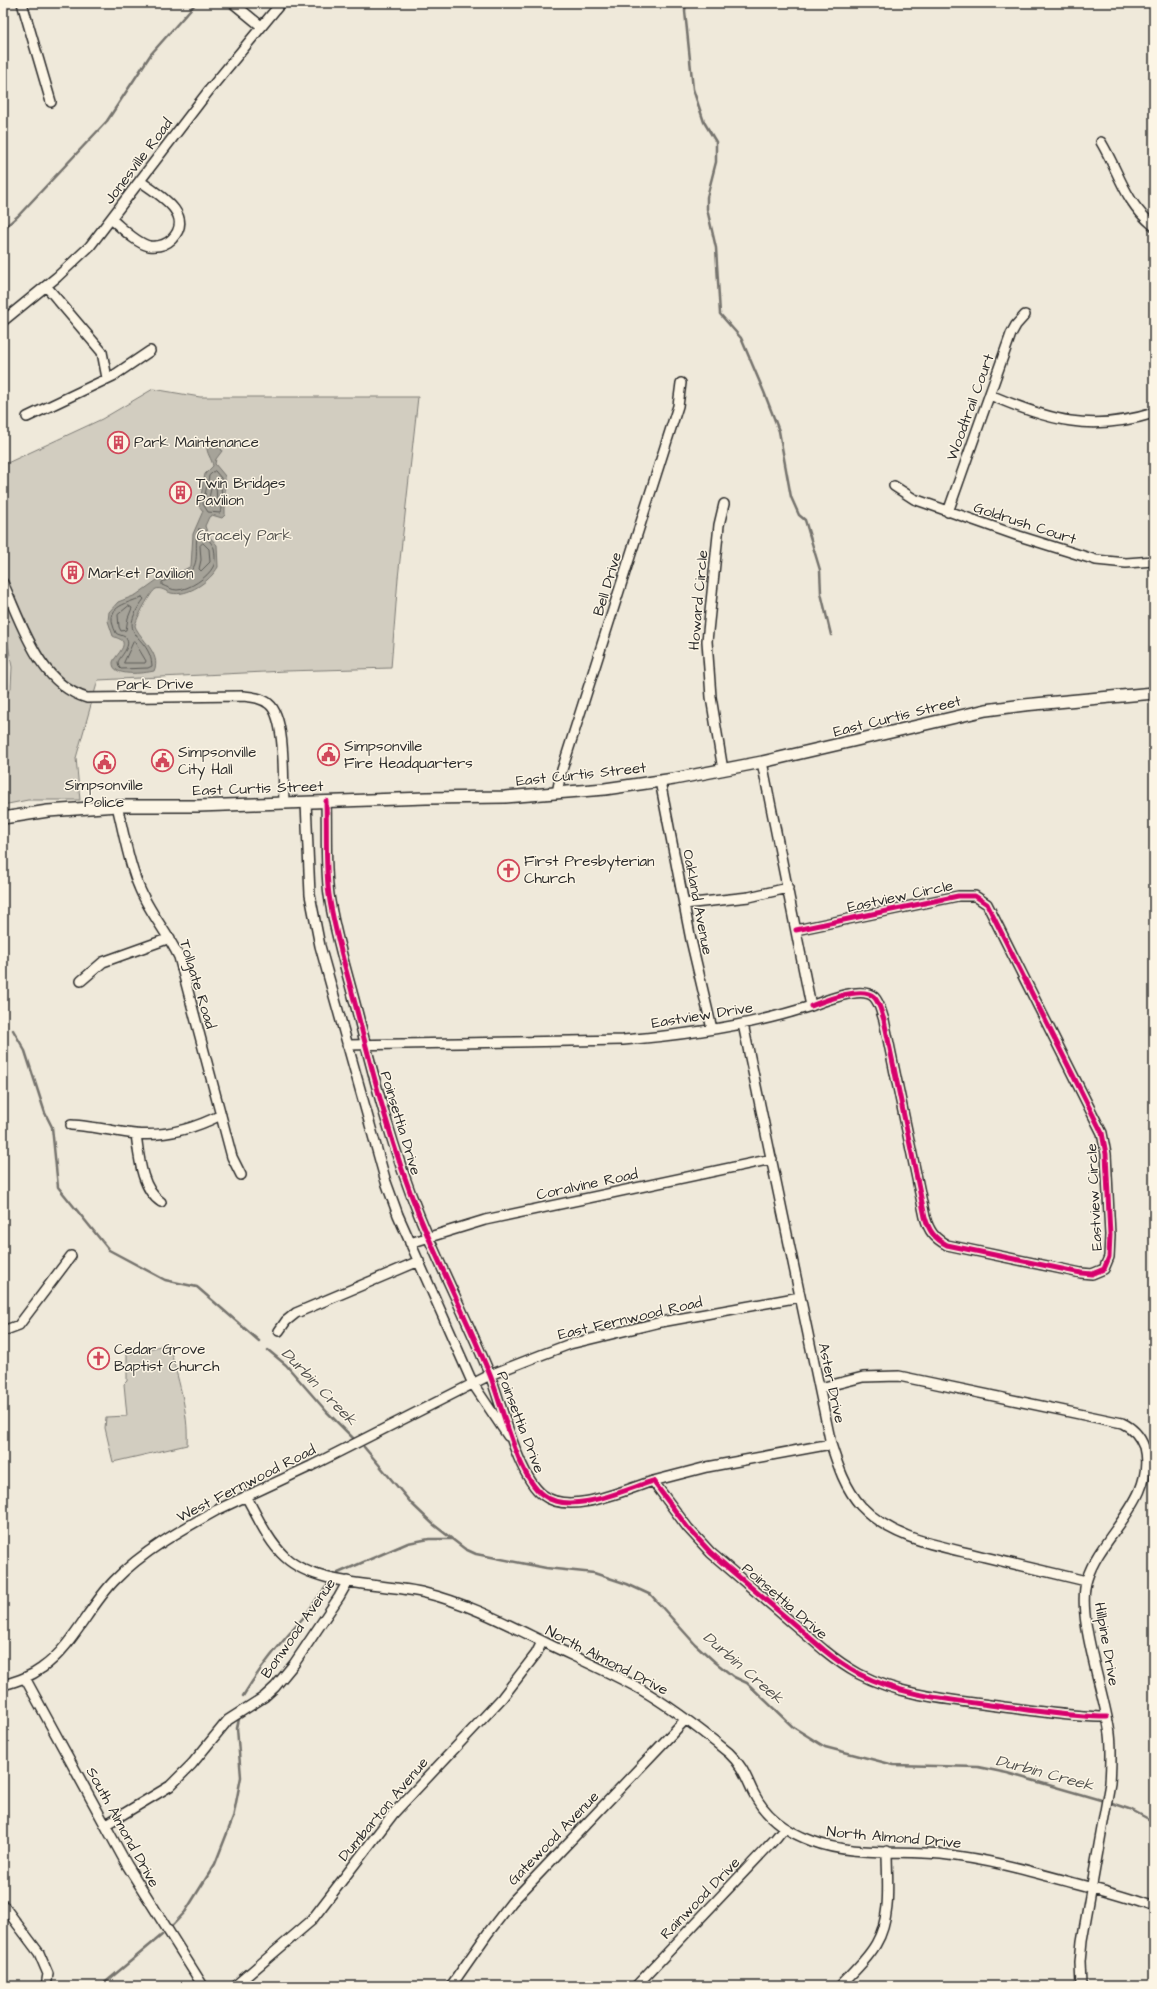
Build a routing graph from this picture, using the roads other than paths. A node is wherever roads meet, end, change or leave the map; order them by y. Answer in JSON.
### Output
{"nodes":[{"id":1,"x":22,"y":3,"type":"edge"},
{"id":2,"x":233,"y":3,"type":"edge"},
{"id":3,"x":281,"y":3,"type":"edge"},
{"id":4,"x":261,"y":26,"type":"junction"},
{"id":5,"x":51,"y":102,"type":"dead end"},
{"id":6,"x":1102,"y":142,"type":"dead end"},
{"id":7,"x":140,"y":182,"type":"junction"},
{"id":8,"x":111,"y":219,"type":"junction"},
{"id":9,"x":1154,"y":226,"type":"edge"},
{"id":10,"x":46,"y":286,"type":"junction"},
{"id":11,"x":1025,"y":315,"type":"dead end"},
{"id":12,"x":3,"y":321,"type":"edge"},
{"id":13,"x":150,"y":351,"type":"dead end"},
{"id":14,"x":107,"y":378,"type":"junction"},
{"id":15,"x":681,"y":382,"type":"dead end"},
{"id":16,"x":990,"y":395,"type":"junction"},
{"id":17,"x":1154,"y":413,"type":"edge"},
{"id":18,"x":27,"y":417,"type":"dead end"},
{"id":19,"x":894,"y":486,"type":"dead end"},
{"id":20,"x":724,"y":504,"type":"dead end"},
{"id":21,"x":948,"y":512,"type":"junction"},
{"id":22,"x":1154,"y":561,"type":"edge"},
{"id":23,"x":3,"y":583,"type":"edge"},
{"id":24,"x":1154,"y":693,"type":"edge"},
{"id":25,"x":762,"y":762,"type":"junction"},
{"id":26,"x":723,"y":770,"type":"junction"},
{"id":27,"x":660,"y":781,"type":"junction"},
{"id":28,"x":557,"y":793,"type":"junction"},
{"id":29,"x":326,"y":801,"type":"junction"},
{"id":30,"x":306,"y":802,"type":"junction"},
{"id":31,"x":284,"y":803,"type":"junction"},
{"id":32,"x":117,"y":806,"type":"junction"},
{"id":33,"x":3,"y":818,"type":"edge"},
{"id":34,"x":788,"y":888,"type":"junction"},
{"id":35,"x":684,"y":904,"type":"junction"},
{"id":36,"x":796,"y":930,"type":"junction"},
{"id":37,"x":170,"y":938,"type":"junction"},
{"id":38,"x":80,"y":981,"type":"dead end"},
{"id":39,"x":811,"y":1006,"type":"junction"},
{"id":40,"x":743,"y":1024,"type":"junction"},
{"id":41,"x":712,"y":1029,"type":"junction"},
{"id":42,"x":347,"y":1045,"type":"junction"},
{"id":43,"x":366,"y":1045,"type":"junction"},
{"id":44,"x":221,"y":1115,"type":"junction"},
{"id":45,"x":70,"y":1125,"type":"dead end"},
{"id":46,"x":136,"y":1134,"type":"junction"},
{"id":47,"x":772,"y":1159,"type":"junction"},
{"id":48,"x":241,"y":1175,"type":"dead end"},
{"id":49,"x":161,"y":1202,"type":"dead end"},
{"id":50,"x":429,"y":1237,"type":"junction"},
{"id":51,"x":410,"y":1243,"type":"junction"},
{"id":52,"x":71,"y":1256,"type":"dead end"},
{"id":53,"x":418,"y":1261,"type":"junction"},
{"id":54,"x":800,"y":1298,"type":"junction"},
{"id":55,"x":3,"y":1331,"type":"edge"},
{"id":56,"x":279,"y":1331,"type":"dead end"},
{"id":57,"x":490,"y":1375,"type":"junction"},
{"id":58,"x":473,"y":1384,"type":"junction"},
{"id":59,"x":820,"y":1388,"type":"junction"},
{"id":60,"x":830,"y":1444,"type":"junction"},
{"id":61,"x":514,"y":1445,"type":"junction"},
{"id":62,"x":653,"y":1481,"type":"junction"},
{"id":63,"x":246,"y":1496,"type":"junction"},
{"id":64,"x":348,"y":1581,"type":"junction"},
{"id":65,"x":1086,"y":1581,"type":"junction"},
{"id":66,"x":542,"y":1642,"type":"junction"},
{"id":67,"x":25,"y":1678,"type":"junction"},
{"id":68,"x":3,"y":1685,"type":"edge"},
{"id":69,"x":1107,"y":1717,"type":"junction"},
{"id":70,"x":686,"y":1719,"type":"junction"},
{"id":71,"x":105,"y":1825,"type":"junction"},
{"id":72,"x":784,"y":1828,"type":"junction"},
{"id":73,"x":887,"y":1851,"type":"junction"},
{"id":74,"x":1092,"y":1888,"type":"junction"},
{"id":75,"x":3,"y":1905,"type":"edge"},
{"id":76,"x":1154,"y":1907,"type":"edge"},
{"id":77,"x":46,"y":1986,"type":"edge"},
{"id":78,"x":203,"y":1986,"type":"edge"},
{"id":79,"x":235,"y":1986,"type":"edge"},
{"id":80,"x":451,"y":1986,"type":"edge"},
{"id":81,"x":636,"y":1986,"type":"edge"},
{"id":82,"x":840,"y":1986,"type":"edge"},
{"id":83,"x":1082,"y":1986,"type":"edge"}],
"edges":[{"from":1,"to":5,"type":"street"},
{"from":2,"to":4,"type":"street"},
{"from":3,"to":4,"type":"street","name":"Jonesville Road"},
{"from":4,"to":7,"type":"street","name":"Jonesville Road"},
{"from":6,"to":9,"type":"street"},
{"from":7,"to":8,"type":"street","name":"Jonesville Road"},
{"from":7,"to":8,"type":"street"},
{"from":8,"to":10,"type":"street","name":"Jonesville Road"},
{"from":10,"to":12,"type":"street","name":"Jonesville Road"},
{"from":10,"to":14,"type":"street"},
{"from":11,"to":16,"type":"street","name":"Woodtrail Court"},
{"from":13,"to":14,"type":"street"},
{"from":14,"to":18,"type":"street"},
{"from":15,"to":28,"type":"street","name":"Bell Drive"},
{"from":16,"to":17,"type":"street"},
{"from":16,"to":21,"type":"street","name":"Woodtrail Court"},
{"from":19,"to":21,"type":"street","name":"Goldrush Court"},
{"from":20,"to":26,"type":"street","name":"Howard Circle"},
{"from":21,"to":22,"type":"street","name":"Goldrush Court"},
{"from":23,"to":31,"type":"street","name":"Park Drive"},
{"from":24,"to":25,"type":"main road","name":"East Curtis Street"},
{"from":25,"to":26,"type":"main road","name":"East Curtis Street"},
{"from":25,"to":34,"type":"street"},
{"from":26,"to":27,"type":"main road","name":"East Curtis Street"},
{"from":27,"to":28,"type":"main road","name":"East Curtis Street"},
{"from":27,"to":35,"type":"street","name":"Oakland Avenue"},
{"from":28,"to":29,"type":"main road","name":"East Curtis Street"},
{"from":29,"to":30,"type":"main road","name":"East Curtis Street"},
{"from":29,"to":43,"type":"street","name":"Poinsettia Drive"},
{"from":30,"to":31,"type":"main road","name":"East Curtis Street"},
{"from":30,"to":42,"type":"street","name":"Poinsettia Drive"},
{"from":31,"to":32,"type":"main road","name":"East Curtis Street"},
{"from":32,"to":33,"type":"main road","name":"East Curtis Street"},
{"from":32,"to":37,"type":"street","name":"Tollgate Road"},
{"from":34,"to":35,"type":"street"},
{"from":34,"to":36,"type":"street"},
{"from":35,"to":41,"type":"street","name":"Oakland Avenue"},
{"from":36,"to":39,"type":"street"},
{"from":36,"to":39,"type":"street","name":"Eastview Circle"},
{"from":37,"to":38,"type":"street"},
{"from":37,"to":44,"type":"street","name":"Tollgate Road"},
{"from":39,"to":40,"type":"street","name":"Eastview Drive"},
{"from":40,"to":41,"type":"street","name":"Eastview Drive"},
{"from":40,"to":47,"type":"street","name":"Aster Drive"},
{"from":41,"to":43,"type":"street","name":"Eastview Drive"},
{"from":42,"to":43,"type":"street","name":"Eastview Drive"},
{"from":42,"to":51,"type":"street","name":"Poinsettia Drive"},
{"from":43,"to":50,"type":"street","name":"Poinsettia Drive"},
{"from":44,"to":46,"type":"street"},
{"from":44,"to":48,"type":"street","name":"Tollgate Road"},
{"from":45,"to":46,"type":"street"},
{"from":46,"to":49,"type":"street"},
{"from":47,"to":50,"type":"street","name":"Coralvine Road"},
{"from":47,"to":54,"type":"street","name":"Aster Drive"},
{"from":50,"to":51,"type":"street","name":"Coralvine Road"},
{"from":50,"to":57,"type":"street","name":"Poinsettia Drive"},
{"from":51,"to":53,"type":"street","name":"Poinsettia Drive"},
{"from":52,"to":55,"type":"street"},
{"from":53,"to":56,"type":"street"},
{"from":53,"to":58,"type":"street","name":"Poinsettia Drive"},
{"from":54,"to":57,"type":"street","name":"East Fernwood Road"},
{"from":54,"to":59,"type":"street","name":"Aster Drive"},
{"from":57,"to":58,"type":"street","name":"East Fernwood Road"},
{"from":57,"to":61,"type":"street","name":"Poinsettia Drive"},
{"from":58,"to":61,"type":"street","name":"Poinsettia Drive"},
{"from":58,"to":63,"type":"street","name":"West Fernwood Road"},
{"from":59,"to":60,"type":"street","name":"Aster Drive"},
{"from":59,"to":65,"type":"street","name":"Hillpine Drive"},
{"from":60,"to":62,"type":"street"},
{"from":60,"to":65,"type":"street","name":"Aster Drive"},
{"from":61,"to":62,"type":"street","name":"Poinsettia Drive"},
{"from":62,"to":69,"type":"street","name":"Poinsettia Drive"},
{"from":63,"to":64,"type":"street","name":"North Almond Drive"},
{"from":63,"to":67,"type":"street","name":"West Fernwood Road"},
{"from":64,"to":66,"type":"street","name":"North Almond Drive"},
{"from":64,"to":71,"type":"street","name":"Bonwood Avenue"},
{"from":65,"to":69,"type":"street","name":"Hillpine Drive"},
{"from":66,"to":70,"type":"street","name":"North Almond Drive"},
{"from":66,"to":79,"type":"street","name":"Dumbarton Avenue"},
{"from":67,"to":68,"type":"street","name":"West Fernwood Road"},
{"from":67,"to":71,"type":"street","name":"South Almond Drive"},
{"from":69,"to":74,"type":"street","name":"Hillpine Drive"},
{"from":70,"to":72,"type":"street","name":"North Almond Drive"},
{"from":70,"to":80,"type":"street","name":"Gatewood Avenue"},
{"from":71,"to":78,"type":"street","name":"South Almond Drive"},
{"from":72,"to":73,"type":"street","name":"North Almond Drive"},
{"from":72,"to":81,"type":"street","name":"Rainwood Drive"},
{"from":73,"to":74,"type":"street","name":"North Almond Drive"},
{"from":73,"to":82,"type":"street"},
{"from":74,"to":76,"type":"street","name":"North Almond Drive"},
{"from":74,"to":83,"type":"street","name":"Hillpine Drive"},
{"from":75,"to":77,"type":"street"}]}
